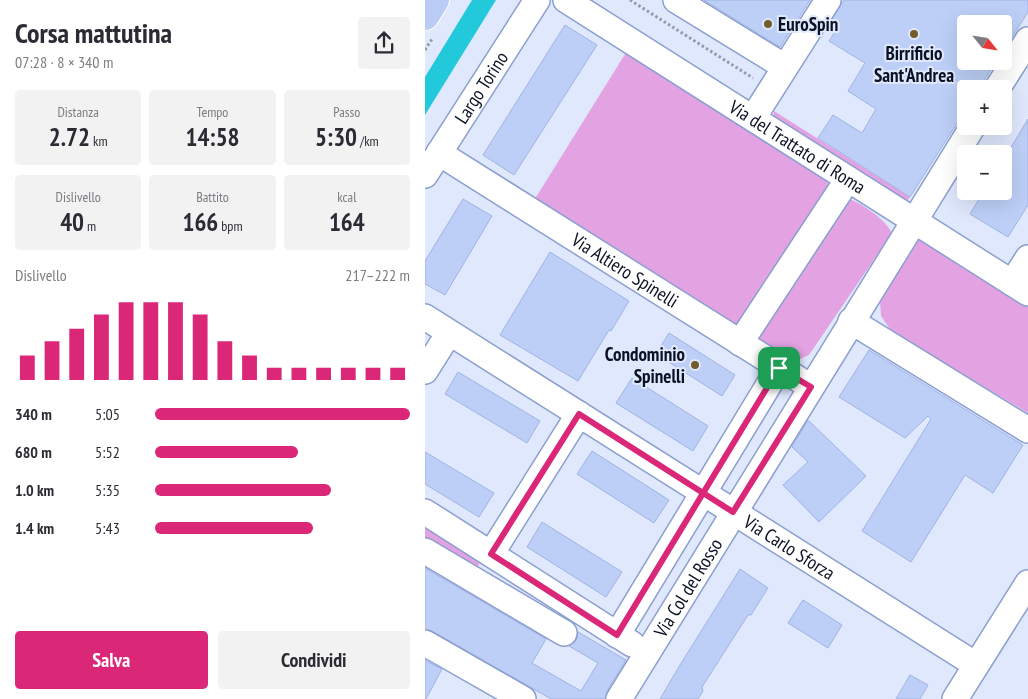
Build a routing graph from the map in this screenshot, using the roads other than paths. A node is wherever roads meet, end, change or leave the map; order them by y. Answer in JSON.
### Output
{"nodes":[{"id":1,"x":435,"y":0,"type":"edge"},
{"id":2,"x":537,"y":0,"type":"edge"},
{"id":3,"x":566,"y":0,"type":"edge"},
{"id":4,"x":676,"y":0,"type":"edge"},
{"id":5,"x":828,"y":0,"type":"edge"},
{"id":6,"x":602,"y":9,"type":"edge"},
{"id":7,"x":425,"y":16,"type":"edge"},
{"id":8,"x":1028,"y":40,"type":"edge"},
{"id":9,"x":785,"y":67,"type":"junction"},
{"id":10,"x":1003,"y":80,"type":"edge"},
{"id":11,"x":753,"y":118,"type":"junction"},
{"id":12,"x":967,"y":135,"type":"edge"},
{"id":13,"x":439,"y":153,"type":"junction"},
{"id":14,"x":425,"y":175,"type":"edge"},
{"id":15,"x":848,"y":179,"type":"junction"},
{"id":16,"x":914,"y":221,"type":"junction"},
{"id":17,"x":1028,"y":258,"type":"edge"},
{"id":18,"x":1020,"y":288,"type":"edge"},
{"id":19,"x":425,"y":317,"type":"edge"},
{"id":20,"x":851,"y":322,"type":"junction"},
{"id":21,"x":449,"y":333,"type":"junction"},
{"id":22,"x":740,"y":344,"type":"junction"},
{"id":23,"x":779,"y":368,"type":"junction"},
{"id":24,"x":425,"y":371,"type":"edge"},
{"id":25,"x":811,"y":387,"type":"junction"},
{"id":26,"x":579,"y":414,"type":"junction"},
{"id":27,"x":1028,"y":430,"type":"edge"},
{"id":28,"x":702,"y":492,"type":"junction"},
{"id":29,"x":425,"y":512,"type":"edge"},
{"id":30,"x":733,"y":512,"type":"junction"},
{"id":31,"x":425,"y":551,"type":"edge"},
{"id":32,"x":496,"y":557,"type":"junction"},
{"id":33,"x":1028,"y":583,"type":"edge"},
{"id":34,"x":486,"y":587,"type":"junction"},
{"id":35,"x":563,"y":633,"type":"dead end"},
{"id":36,"x":617,"y":635,"type":"junction"},
{"id":37,"x":425,"y":643,"type":"edge"},
{"id":38,"x":647,"y":654,"type":"junction"},
{"id":39,"x":976,"y":665,"type":"junction"},
{"id":40,"x":523,"y":699,"type":"edge"},
{"id":41,"x":619,"y":699,"type":"edge"},
{"id":42,"x":955,"y":699,"type":"edge"}],
"edges":[{"from":1,"to":7,"type":"main road"},
{"from":2,"to":13,"type":"street","name":"Largo Torino"},
{"from":3,"to":6,"type":"street","name":"Via del Trattato di Roma"},
{"from":4,"to":9,"type":"street"},
{"from":5,"to":9,"type":"street"},
{"from":6,"to":11,"type":"street","name":"Via del Trattato di Roma"},
{"from":8,"to":10,"type":"street"},
{"from":9,"to":11,"type":"street"},
{"from":11,"to":15,"type":"street","name":"Via del Trattato di Roma"},
{"from":12,"to":16,"type":"street","name":"Via Col del Rosso"},
{"from":13,"to":14,"type":"street","name":"Largo Torino"},
{"from":13,"to":22,"type":"street","name":"Via Altiero Spinelli"},
{"from":15,"to":16,"type":"street","name":"Via del Trattato di Roma"},
{"from":15,"to":22,"type":"street"},
{"from":16,"to":18,"type":"street","name":"Via del Trattato di Roma"},
{"from":16,"to":20,"type":"street","name":"Via Col del Rosso"},
{"from":17,"to":18,"type":"street"},
{"from":19,"to":21,"type":"street","name":"Via Carlo Sforza"},
{"from":20,"to":25,"type":"street","name":"Via Col del Rosso"},
{"from":20,"to":27,"type":"street"},
{"from":21,"to":24,"type":"street"},
{"from":21,"to":26,"type":"street","name":"Via Carlo Sforza"},
{"from":22,"to":23,"type":"street","name":"Via Altiero Spinelli"},
{"from":23,"to":25,"type":"street","name":"Via Altiero Spinelli"},
{"from":23,"to":28,"type":"street"},
{"from":25,"to":30,"type":"street","name":"Via Col del Rosso"},
{"from":26,"to":28,"type":"street","name":"Via Carlo Sforza"},
{"from":26,"to":32,"type":"street"},
{"from":28,"to":30,"type":"street","name":"Via Carlo Sforza"},
{"from":28,"to":36,"type":"street"},
{"from":29,"to":32,"type":"street"},
{"from":30,"to":38,"type":"street","name":"Via Col del Rosso"},
{"from":30,"to":39,"type":"street","name":"Via Carlo Sforza"},
{"from":31,"to":34,"type":"street"},
{"from":32,"to":34,"type":"street"},
{"from":32,"to":36,"type":"street"},
{"from":33,"to":39,"type":"street"},
{"from":34,"to":35,"type":"street"},
{"from":36,"to":38,"type":"street"},
{"from":37,"to":40,"type":"street"},
{"from":38,"to":41,"type":"street","name":"Via Col del Rosso"},
{"from":39,"to":42,"type":"street"}]}
